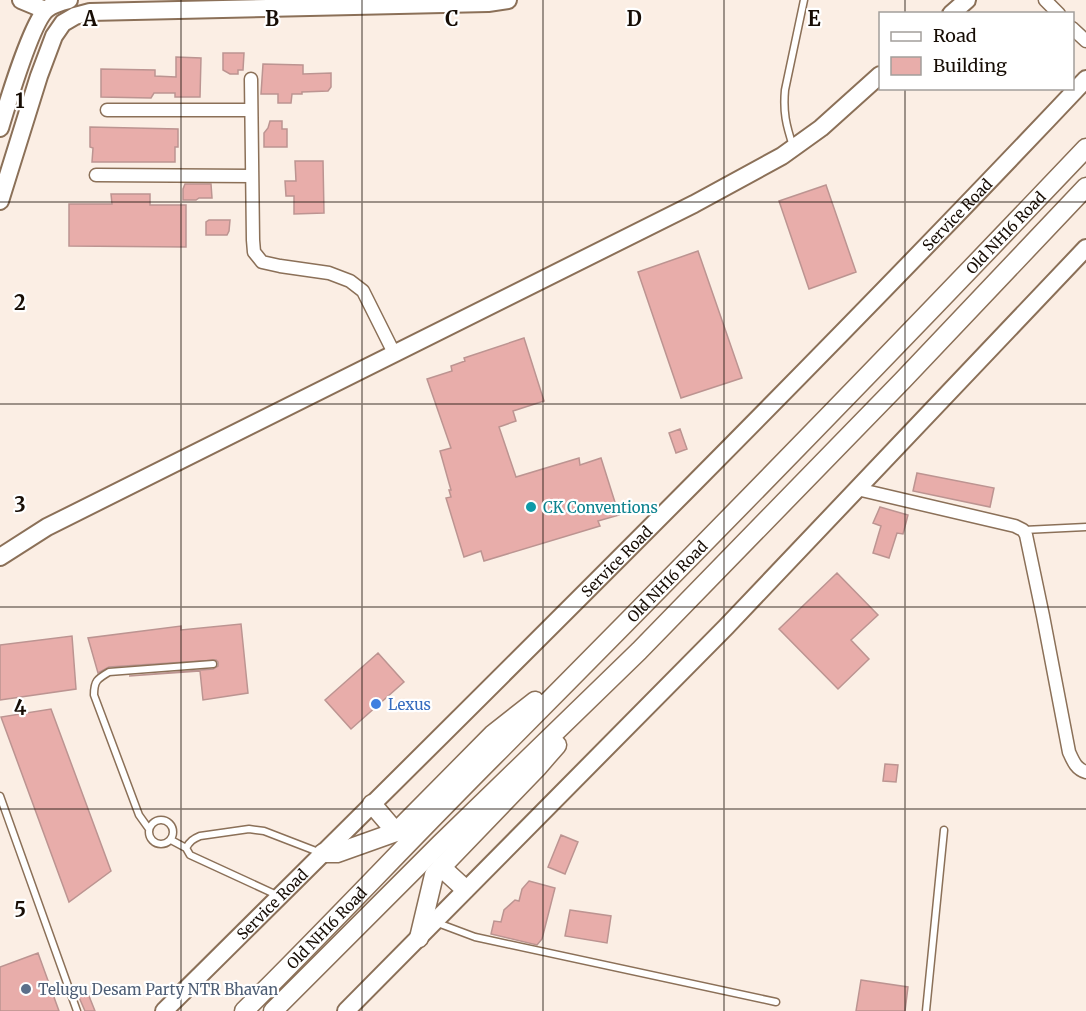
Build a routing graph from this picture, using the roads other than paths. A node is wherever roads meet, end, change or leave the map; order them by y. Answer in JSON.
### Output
{"nodes":[{"id":1,"x":21,"y":0,"type":"edge"},
{"id":2,"x":69,"y":0,"type":"edge"},
{"id":3,"x":508,"y":0,"type":"edge"},
{"id":4,"x":804,"y":0,"type":"edge"},
{"id":5,"x":967,"y":0,"type":"edge"},
{"id":6,"x":1045,"y":0,"type":"edge"},
{"id":7,"x":45,"y":10,"type":"junction"},
{"id":8,"x":953,"y":12,"type":"edge"},
{"id":9,"x":1057,"y":12,"type":"edge"},
{"id":10,"x":1074,"y":30,"type":"edge"},
{"id":11,"x":1086,"y":41,"type":"edge"},
{"id":12,"x":879,"y":76,"type":"edge"},
{"id":13,"x":251,"y":79,"type":"dead end"},
{"id":14,"x":1086,"y":79,"type":"edge"},
{"id":15,"x":5,"y":97,"type":"edge"},
{"id":16,"x":30,"y":102,"type":"junction"},
{"id":17,"x":107,"y":110,"type":"dead end"},
{"id":18,"x":251,"y":110,"type":"junction"},
{"id":19,"x":1,"y":124,"type":"edge"},
{"id":20,"x":22,"y":127,"type":"junction"},
{"id":21,"x":794,"y":148,"type":"junction"},
{"id":22,"x":1086,"y":148,"type":"edge"},
{"id":23,"x":96,"y":175,"type":"dead end"},
{"id":24,"x":252,"y":176,"type":"junction"},
{"id":25,"x":1086,"y":187,"type":"edge"},
{"id":26,"x":0,"y":201,"type":"edge"},
{"id":27,"x":1086,"y":248,"type":"edge"},
{"id":28,"x":394,"y":353,"type":"junction"},
{"id":29,"x":857,"y":489,"type":"junction"},
{"id":30,"x":1086,"y":527,"type":"edge"},
{"id":31,"x":1023,"y":530,"type":"junction"},
{"id":32,"x":0,"y":557,"type":"edge"},
{"id":33,"x":639,"y":651,"type":"junction"},
{"id":34,"x":597,"y":654,"type":"junction"},
{"id":35,"x":213,"y":664,"type":"dead end"},
{"id":36,"x":1086,"y":772,"type":"edge"},
{"id":37,"x":0,"y":796,"type":"edge"},
{"id":38,"x":372,"y":804,"type":"junction"},
{"id":39,"x":149,"y":829,"type":"junction"},
{"id":40,"x":944,"y":830,"type":"dead end"},
{"id":41,"x":396,"y":832,"type":"junction"},
{"id":42,"x":171,"y":840,"type":"junction"},
{"id":43,"x":186,"y":848,"type":"junction"},
{"id":44,"x":323,"y":853,"type":"junction"},
{"id":45,"x":441,"y":867,"type":"junction"},
{"id":46,"x":465,"y":889,"type":"junction"},
{"id":47,"x":279,"y":896,"type":"junction"},
{"id":48,"x":434,"y":922,"type":"junction"},
{"id":49,"x":418,"y":938,"type":"junction"},
{"id":50,"x":776,"y":1002,"type":"dead end"},
{"id":51,"x":77,"y":1011,"type":"edge"},
{"id":52,"x":164,"y":1011,"type":"edge"},
{"id":53,"x":244,"y":1011,"type":"edge"},
{"id":54,"x":273,"y":1011,"type":"edge"},
{"id":55,"x":346,"y":1011,"type":"edge"},
{"id":56,"x":926,"y":1011,"type":"edge"}],
"edges":[{"from":1,"to":7,"type":"street"},
{"from":2,"to":7,"type":"street"},
{"from":3,"to":16,"type":"street"},
{"from":4,"to":21,"type":"lane"},
{"from":5,"to":8,"type":"street"},
{"from":6,"to":9,"type":"street"},
{"from":7,"to":15,"type":"street"},
{"from":10,"to":11,"type":"street"},
{"from":12,"to":21,"type":"street"},
{"from":13,"to":18,"type":"street"},
{"from":14,"to":38,"type":"street","name":"Service Road"},
{"from":15,"to":16,"type":"street"},
{"from":15,"to":19,"type":"street"},
{"from":16,"to":20,"type":"street"},
{"from":17,"to":18,"type":"street"},
{"from":18,"to":24,"type":"street"},
{"from":19,"to":20,"type":"street"},
{"from":20,"to":26,"type":"street"},
{"from":21,"to":28,"type":"street"},
{"from":22,"to":34,"type":"main road","name":"Old NH16 Road"},
{"from":23,"to":24,"type":"street"},
{"from":24,"to":28,"type":"street"},
{"from":25,"to":33,"type":"main road","name":"Old NH16 Road"},
{"from":27,"to":29,"type":"street"},
{"from":28,"to":32,"type":"street"},
{"from":29,"to":31,"type":"street"},
{"from":29,"to":46,"type":"street"},
{"from":30,"to":31,"type":"lane"},
{"from":31,"to":36,"type":"street"},
{"from":33,"to":45,"type":"main road"},
{"from":33,"to":54,"type":"main road","name":"Old NH16 Road"},
{"from":34,"to":41,"type":"main road"},
{"from":34,"to":53,"type":"main road","name":"Old NH16 Road"},
{"from":35,"to":39,"type":"lane"},
{"from":37,"to":51,"type":"lane"},
{"from":38,"to":41,"type":"main road"},
{"from":38,"to":44,"type":"street","name":"Service Road"},
{"from":39,"to":42,"type":"lane"},
{"from":39,"to":42,"type":"lane"},
{"from":40,"to":56,"type":"lane"},
{"from":41,"to":44,"type":"main road"},
{"from":42,"to":43,"type":"lane"},
{"from":43,"to":44,"type":"lane"},
{"from":43,"to":47,"type":"lane"},
{"from":44,"to":47,"type":"street","name":"Service Road"},
{"from":45,"to":46,"type":"main road"},
{"from":45,"to":49,"type":"main road"},
{"from":46,"to":48,"type":"street"},
{"from":47,"to":52,"type":"street","name":"Service Road"},
{"from":48,"to":49,"type":"street"},
{"from":48,"to":50,"type":"lane"},
{"from":49,"to":55,"type":"street"}]}
